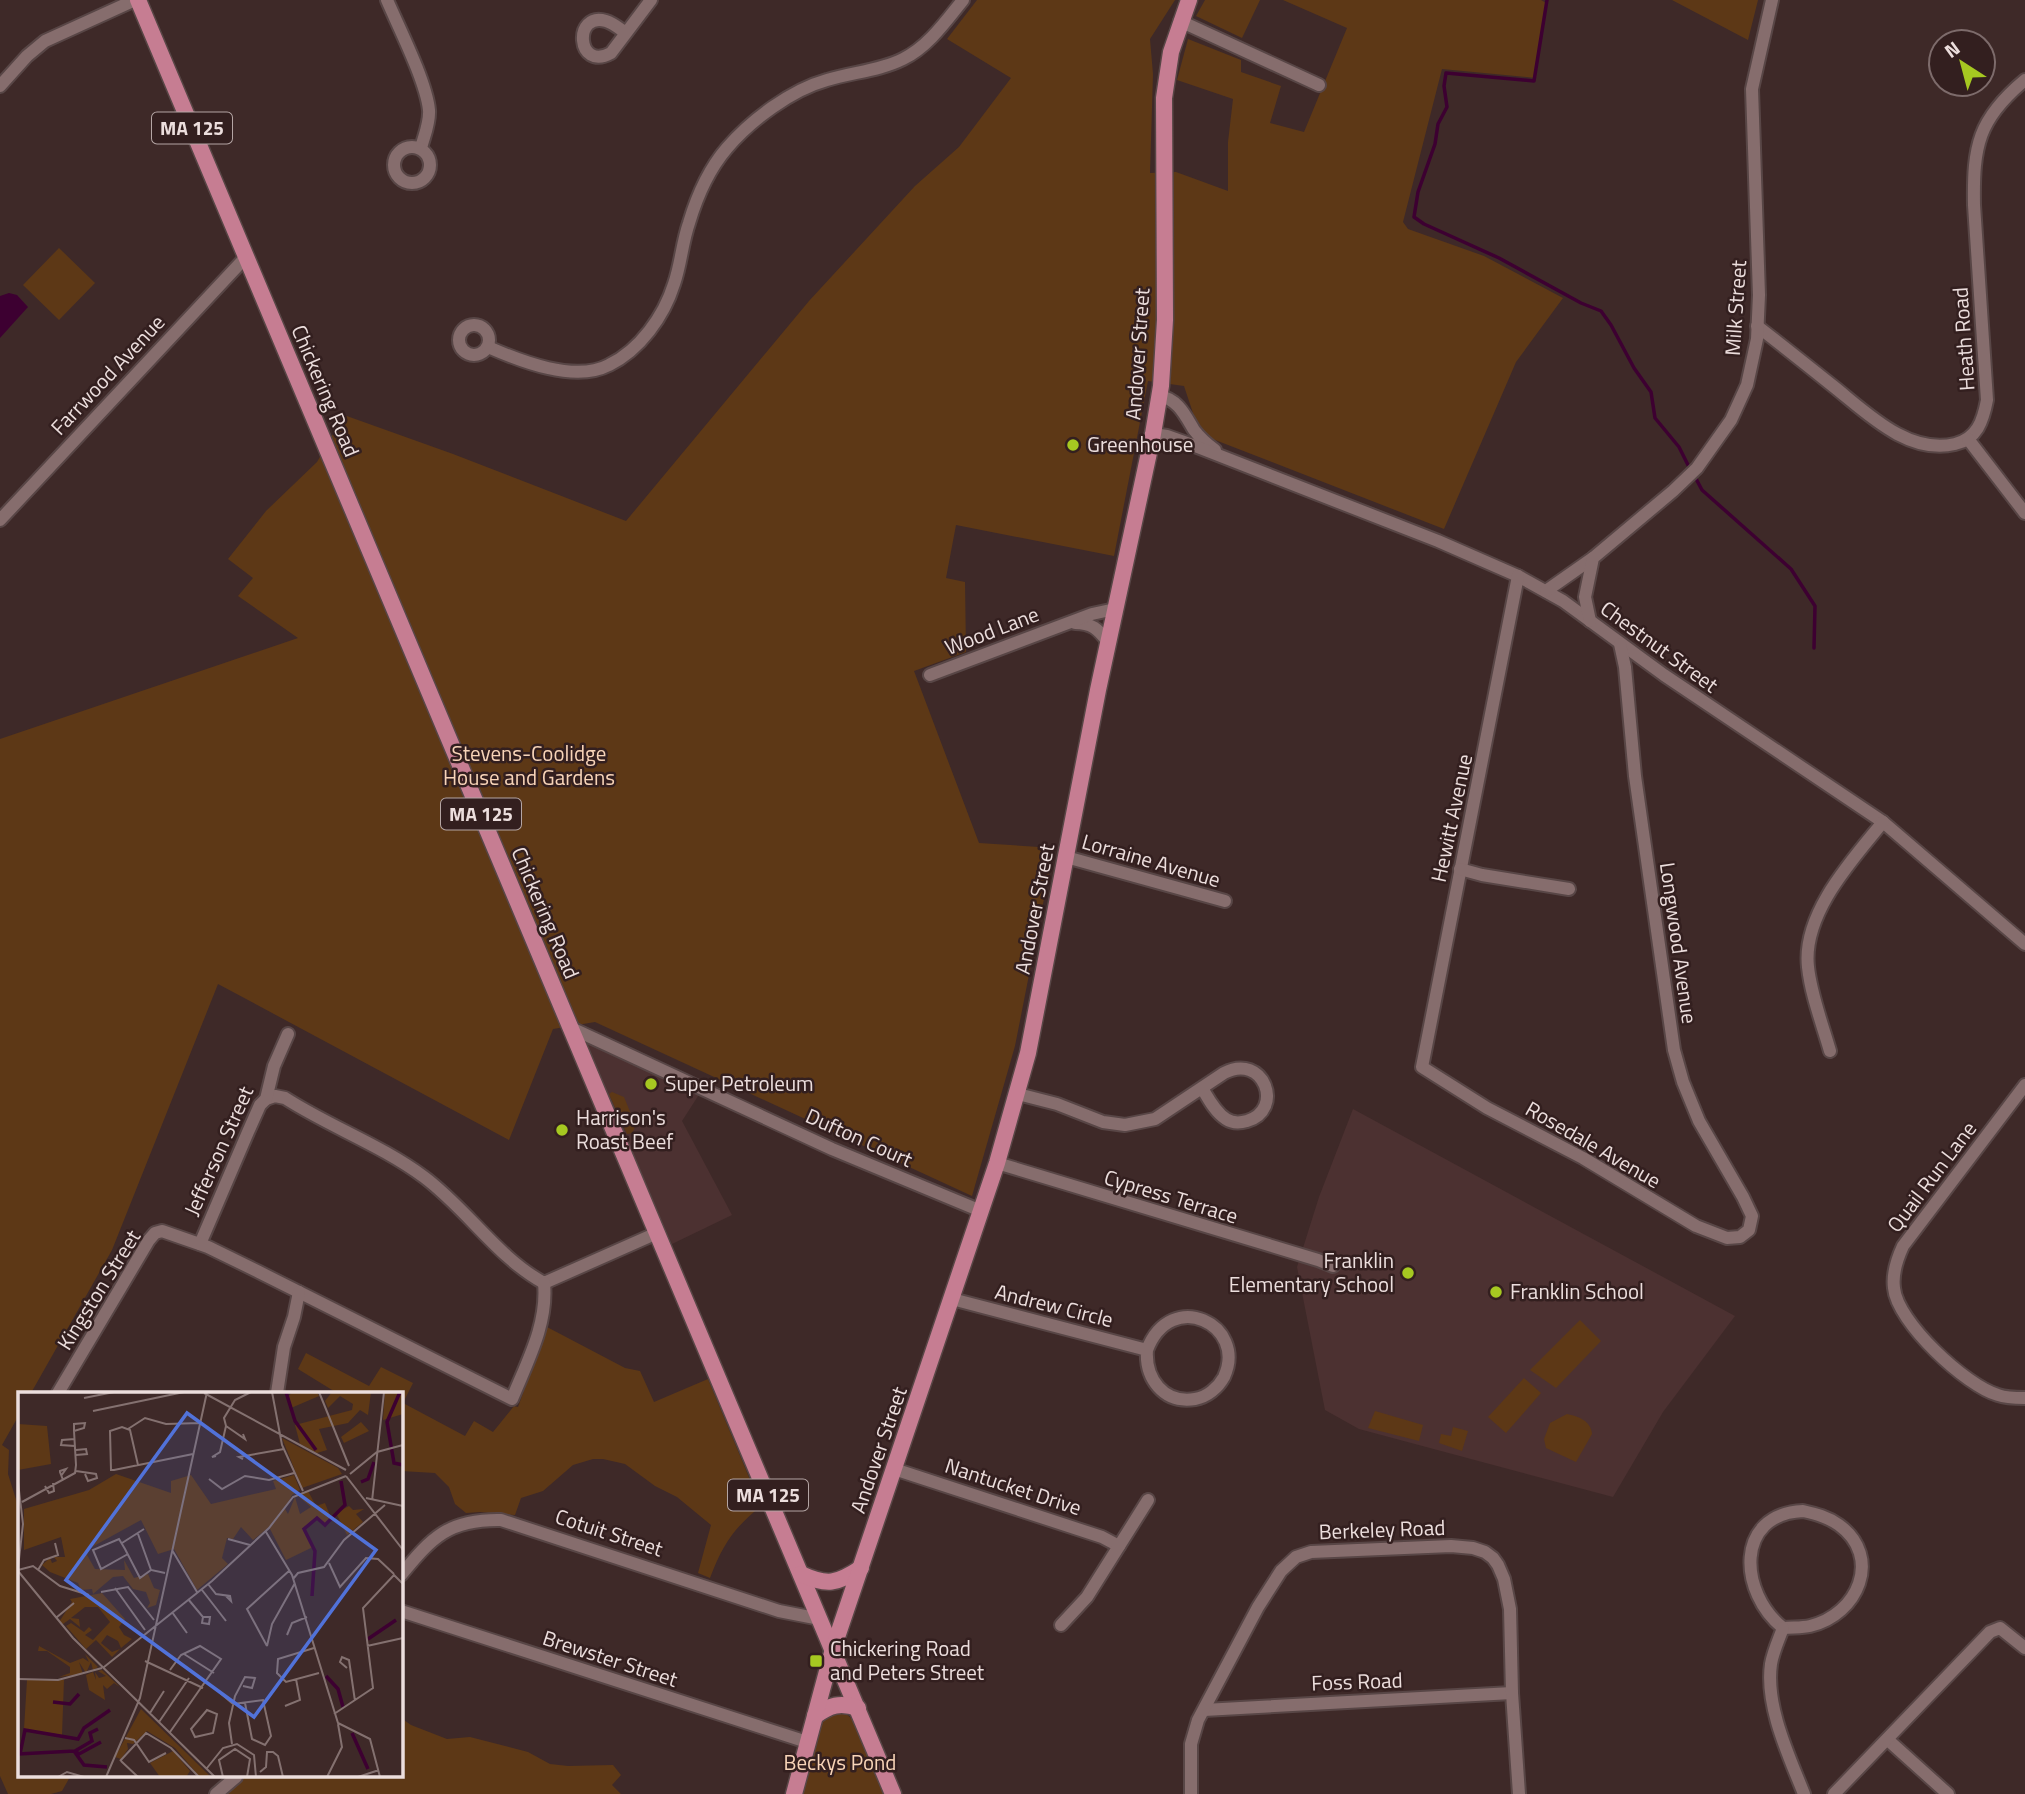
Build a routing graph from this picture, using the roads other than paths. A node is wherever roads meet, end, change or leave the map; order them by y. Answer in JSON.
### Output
{"nodes":[{"id":1,"x":136,"y":0,"type":"edge"},
{"id":2,"x":387,"y":0,"type":"edge"},
{"id":3,"x":651,"y":0,"type":"edge"},
{"id":4,"x":963,"y":0,"type":"edge"},
{"id":5,"x":1189,"y":0,"type":"edge"},
{"id":6,"x":1772,"y":0,"type":"edge"},
{"id":7,"x":1180,"y":21,"type":"junction"},
{"id":8,"x":626,"y":33,"type":"dead end"},
{"id":9,"x":2025,"y":80,"type":"edge"},
{"id":10,"x":1319,"y":85,"type":"dead end"},
{"id":11,"x":0,"y":86,"type":"edge"},
{"id":12,"x":421,"y":148,"type":"dead end"},
{"id":13,"x":246,"y":257,"type":"junction"},
{"id":14,"x":1758,"y":326,"type":"junction"},
{"id":15,"x":488,"y":347,"type":"dead end"},
{"id":16,"x":1159,"y":396,"type":"junction"},
{"id":17,"x":1153,"y":434,"type":"junction"},
{"id":18,"x":1968,"y":439,"type":"junction"},
{"id":19,"x":1226,"y":459,"type":"junction"},
{"id":20,"x":2025,"y":513,"type":"edge"},
{"id":21,"x":0,"y":520,"type":"edge"},
{"id":22,"x":1593,"y":558,"type":"junction"},
{"id":23,"x":1518,"y":576,"type":"junction"},
{"id":24,"x":1546,"y":592,"type":"junction"},
{"id":25,"x":1115,"y":608,"type":"junction"},
{"id":26,"x":1590,"y":621,"type":"junction"},
{"id":27,"x":1068,"y":623,"type":"junction"},
{"id":28,"x":1108,"y":642,"type":"junction"},
{"id":29,"x":1620,"y":644,"type":"junction"},
{"id":30,"x":930,"y":675,"type":"dead end"},
{"id":31,"x":1884,"y":822,"type":"junction"},
{"id":32,"x":1066,"y":857,"type":"junction"},
{"id":33,"x":1460,"y":869,"type":"junction"},
{"id":34,"x":1569,"y":889,"type":"dead end"},
{"id":35,"x":1225,"y":901,"type":"dead end"},
{"id":36,"x":2025,"y":944,"type":"edge"},
{"id":37,"x":571,"y":1028,"type":"junction"},
{"id":38,"x":288,"y":1034,"type":"dead end"},
{"id":39,"x":1830,"y":1051,"type":"dead end"},
{"id":40,"x":1422,"y":1067,"type":"joint"},
{"id":41,"x":2025,"y":1085,"type":"edge"},
{"id":42,"x":1202,"y":1088,"type":"junction"},
{"id":43,"x":1018,"y":1094,"type":"junction"},
{"id":44,"x":266,"y":1099,"type":"junction"},
{"id":45,"x":997,"y":1163,"type":"junction"},
{"id":46,"x":981,"y":1211,"type":"junction"},
{"id":47,"x":1749,"y":1230,"type":"joint"},
{"id":48,"x":657,"y":1233,"type":"junction"},
{"id":49,"x":200,"y":1244,"type":"junction"},
{"id":50,"x":1333,"y":1266,"type":"dead end"},
{"id":51,"x":544,"y":1283,"type":"junction"},
{"id":52,"x":299,"y":1292,"type":"junction"},
{"id":53,"x":952,"y":1299,"type":"junction"},
{"id":54,"x":1147,"y":1350,"type":"junction"},
{"id":55,"x":59,"y":1392,"type":"edge"},
{"id":56,"x":277,"y":1392,"type":"edge"},
{"id":57,"x":2025,"y":1398,"type":"edge"},
{"id":58,"x":894,"y":1469,"type":"junction"},
{"id":59,"x":1148,"y":1500,"type":"dead end"},
{"id":60,"x":1119,"y":1546,"type":"junction"},
{"id":61,"x":861,"y":1569,"type":"junction"},
{"id":62,"x":402,"y":1574,"type":"edge"},
{"id":63,"x":801,"y":1574,"type":"junction"},
{"id":64,"x":402,"y":1611,"type":"edge"},
{"id":65,"x":820,"y":1619,"type":"junction"},
{"id":66,"x":1061,"y":1625,"type":"dead end"},
{"id":67,"x":1783,"y":1628,"type":"junction"},
{"id":68,"x":2025,"y":1648,"type":"edge"},
{"id":69,"x":833,"y":1649,"type":"junction"},
{"id":70,"x":1512,"y":1693,"type":"junction"},
{"id":71,"x":858,"y":1708,"type":"junction"},
{"id":72,"x":1204,"y":1710,"type":"junction"},
{"id":73,"x":815,"y":1716,"type":"junction"},
{"id":74,"x":1888,"y":1740,"type":"junction"},
{"id":75,"x":807,"y":1742,"type":"junction"},
{"id":76,"x":236,"y":1777,"type":"dead end"},
{"id":77,"x":216,"y":1794,"type":"edge"},
{"id":78,"x":794,"y":1794,"type":"edge"},
{"id":79,"x":893,"y":1794,"type":"edge"},
{"id":80,"x":1191,"y":1794,"type":"edge"},
{"id":81,"x":1519,"y":1794,"type":"edge"},
{"id":82,"x":1804,"y":1794,"type":"edge"},
{"id":83,"x":1834,"y":1794,"type":"edge"},
{"id":84,"x":1948,"y":1794,"type":"edge"}],
"edges":[{"from":1,"to":11,"type":"street"},
{"from":1,"to":13,"type":"main road","name":"Chickering Road","number":"MA 125"},
{"from":2,"to":12,"type":"street"},
{"from":3,"to":8,"type":"street"},
{"from":4,"to":15,"type":"street"},
{"from":5,"to":7,"type":"main road","name":"Andover Street"},
{"from":6,"to":14,"type":"street","name":"Milk Street"},
{"from":7,"to":10,"type":"street"},
{"from":7,"to":16,"type":"main road","name":"Andover Street"},
{"from":9,"to":18,"type":"street","name":"Heath Road"},
{"from":13,"to":21,"type":"street","name":"Farrwood Avenue"},
{"from":13,"to":37,"type":"main road","name":"Chickering Road","number":"MA 125"},
{"from":14,"to":18,"type":"street"},
{"from":14,"to":22,"type":"street","name":"Milk Street"},
{"from":16,"to":17,"type":"main road","name":"Andover Street"},
{"from":16,"to":19,"type":"street","name":"Chestnut Street"},
{"from":17,"to":19,"type":"street","name":"Chestnut Street"},
{"from":17,"to":25,"type":"main road","name":"Andover Street"},
{"from":18,"to":20,"type":"street"},
{"from":19,"to":23,"type":"street","name":"Chestnut Street"},
{"from":22,"to":24,"type":"street","name":"Milk Street"},
{"from":22,"to":26,"type":"street"},
{"from":23,"to":24,"type":"street","name":"Chestnut Street"},
{"from":23,"to":33,"type":"street","name":"Hewitt Avenue"},
{"from":24,"to":26,"type":"street","name":"Chestnut Street"},
{"from":25,"to":27,"type":"street","name":"Wood Lane"},
{"from":25,"to":28,"type":"main road","name":"Andover Street"},
{"from":26,"to":29,"type":"street","name":"Chestnut Street"},
{"from":27,"to":28,"type":"street","name":"Wood Lane"},
{"from":27,"to":30,"type":"street","name":"Wood Lane"},
{"from":28,"to":32,"type":"main road","name":"Andover Street"},
{"from":29,"to":31,"type":"street","name":"Chestnut Street"},
{"from":29,"to":47,"type":"street","name":"Longwood Avenue"},
{"from":31,"to":36,"type":"street","name":"Chestnut Street"},
{"from":31,"to":39,"type":"street"},
{"from":32,"to":35,"type":"street","name":"Lorraine Avenue"},
{"from":32,"to":43,"type":"main road","name":"Andover Street"},
{"from":33,"to":34,"type":"street"},
{"from":33,"to":40,"type":"street","name":"Hewitt Avenue"},
{"from":37,"to":46,"type":"street","name":"Dufton Court"},
{"from":37,"to":48,"type":"main road","name":"Chickering Road","number":"MA 125"},
{"from":38,"to":44,"type":"street","name":"Jefferson Street"},
{"from":40,"to":47,"type":"street","name":"Rosedale Avenue"},
{"from":41,"to":57,"type":"street","name":"Quail Run Lane"},
{"from":42,"to":42,"type":"street"},
{"from":42,"to":43,"type":"street"},
{"from":43,"to":45,"type":"main road","name":"Andover Street"},
{"from":44,"to":49,"type":"street","name":"Jefferson Street"},
{"from":44,"to":51,"type":"street"},
{"from":45,"to":46,"type":"main road","name":"Andover Street"},
{"from":45,"to":50,"type":"street","name":"Cypress Terrace"},
{"from":46,"to":53,"type":"main road","name":"Andover Street"},
{"from":48,"to":51,"type":"street"},
{"from":48,"to":63,"type":"main road","name":"Chickering Road","number":"MA 125"},
{"from":49,"to":52,"type":"street","name":"Kingston Street"},
{"from":49,"to":55,"type":"street","name":"Kingston Street"},
{"from":51,"to":52,"type":"street","name":"Kingston Street"},
{"from":52,"to":56,"type":"street"},
{"from":53,"to":54,"type":"street","name":"Andrew Circle"},
{"from":53,"to":58,"type":"main road","name":"Andover Street"},
{"from":54,"to":54,"type":"street"},
{"from":58,"to":60,"type":"street","name":"Nantucket Drive"},
{"from":58,"to":61,"type":"main road","name":"Andover Street"},
{"from":59,"to":60,"type":"street"},
{"from":60,"to":66,"type":"street"},
{"from":61,"to":63,"type":"main road"},
{"from":61,"to":69,"type":"main road","name":"Andover Street"},
{"from":62,"to":65,"type":"street","name":"Cotuit Street"},
{"from":63,"to":65,"type":"main road","name":"Chickering Road","number":"MA 125"},
{"from":64,"to":75,"type":"street","name":"Brewster Street"},
{"from":65,"to":69,"type":"main road","name":"Chickering Road","number":"MA 125"},
{"from":67,"to":67,"type":"street"},
{"from":67,"to":82,"type":"street"},
{"from":68,"to":74,"type":"street"},
{"from":69,"to":71,"type":"main road","number":"MA 125"},
{"from":69,"to":73,"type":"main road","name":"Andover Street"},
{"from":70,"to":72,"type":"street","name":"Foss Road"},
{"from":70,"to":72,"type":"street","name":"Berkeley Road"},
{"from":70,"to":81,"type":"street","name":"Berkeley Road"},
{"from":71,"to":73,"type":"main road"},
{"from":71,"to":79,"type":"main road","number":"MA 125"},
{"from":72,"to":80,"type":"street","name":"Berkeley Road"},
{"from":73,"to":75,"type":"main road","name":"Andover Street"},
{"from":74,"to":83,"type":"street"},
{"from":74,"to":84,"type":"street"},
{"from":75,"to":78,"type":"main road","name":"Andover Street"},
{"from":76,"to":77,"type":"street"}]}
